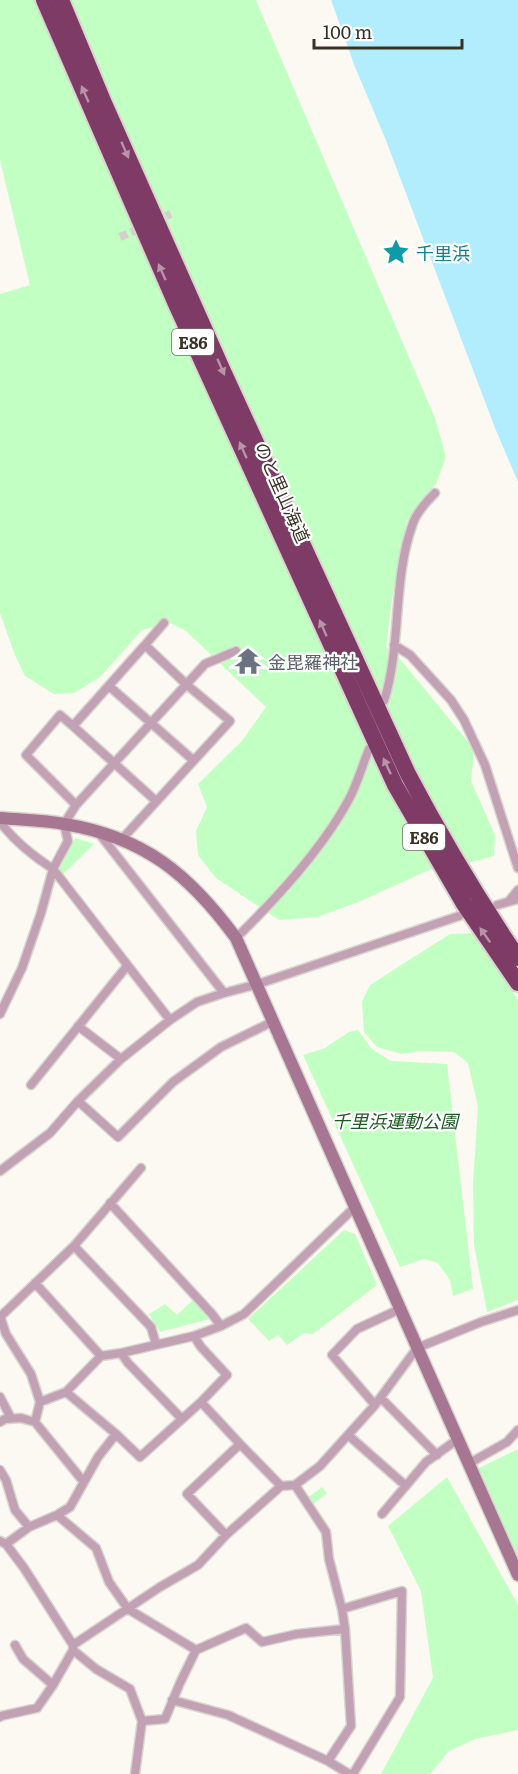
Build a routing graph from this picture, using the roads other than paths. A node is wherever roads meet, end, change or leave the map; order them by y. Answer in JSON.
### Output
{"nodes":[{"id":1,"x":37,"y":0,"type":"edge"},
{"id":2,"x":44,"y":0,"type":"edge"},
{"id":3,"x":61,"y":0,"type":"edge"},
{"id":4,"x":70,"y":0,"type":"edge"},
{"id":5,"x":70,"y":61,"type":"junction"},
{"id":6,"x":104,"y":103,"type":"junction"},
{"id":7,"x":435,"y":493,"type":"dead end"},
{"id":8,"x":164,"y":623,"type":"dead end"},
{"id":9,"x":145,"y":645,"type":"junction"},
{"id":10,"x":394,"y":645,"type":"junction"},
{"id":11,"x":236,"y":651,"type":"dead end"},
{"id":12,"x":187,"y":684,"type":"junction"},
{"id":13,"x":109,"y":686,"type":"junction"},
{"id":14,"x":384,"y":702,"type":"dead end"},
{"id":15,"x":150,"y":724,"type":"junction"},
{"id":16,"x":73,"y":726,"type":"junction"},
{"id":17,"x":369,"y":749,"type":"dead end"},
{"id":18,"x":193,"y":760,"type":"junction"},
{"id":19,"x":115,"y":764,"type":"junction"},
{"id":20,"x":156,"y":801,"type":"junction"},
{"id":21,"x":76,"y":805,"type":"junction"},
{"id":22,"x":0,"y":818,"type":"edge"},
{"id":23,"x":0,"y":822,"type":"edge"},
{"id":24,"x":64,"y":824,"type":"junction"},
{"id":25,"x":98,"y":831,"type":"junction"},
{"id":26,"x":122,"y":839,"type":"junction"},
{"id":27,"x":518,"y":868,"type":"edge"},
{"id":28,"x":54,"y":869,"type":"junction"},
{"id":29,"x":518,"y":890,"type":"edge"},
{"id":30,"x":518,"y":899,"type":"edge"},
{"id":31,"x":508,"y":902,"type":"junction"},
{"id":32,"x":497,"y":905,"type":"dead end"},
{"id":33,"x":459,"y":916,"type":"dead end"},
{"id":34,"x":236,"y":938,"type":"junction"},
{"id":35,"x":518,"y":958,"type":"edge"},
{"id":36,"x":127,"y":966,"type":"junction"},
{"id":37,"x":518,"y":983,"type":"edge"},
{"id":38,"x":258,"y":984,"type":"junction"},
{"id":39,"x":224,"y":993,"type":"junction"},
{"id":40,"x":0,"y":1014,"type":"edge"},
{"id":41,"x":170,"y":1020,"type":"junction"},
{"id":42,"x":274,"y":1021,"type":"junction"},
{"id":43,"x":78,"y":1026,"type":"junction"},
{"id":44,"x":121,"y":1059,"type":"junction"},
{"id":45,"x":31,"y":1085,"type":"dead end"},
{"id":46,"x":78,"y":1101,"type":"junction"},
{"id":47,"x":141,"y":1168,"type":"dead end"},
{"id":48,"x":0,"y":1171,"type":"edge"},
{"id":49,"x":110,"y":1203,"type":"junction"},
{"id":50,"x":355,"y":1207,"type":"junction"},
{"id":51,"x":74,"y":1246,"type":"junction"},
{"id":52,"x":35,"y":1283,"type":"junction"},
{"id":53,"x":400,"y":1309,"type":"junction"},
{"id":54,"x":518,"y":1310,"type":"edge"},
{"id":55,"x":0,"y":1317,"type":"edge"},
{"id":56,"x":221,"y":1326,"type":"junction"},
{"id":57,"x":194,"y":1336,"type":"junction"},
{"id":58,"x":156,"y":1344,"type":"junction"},
{"id":59,"x":417,"y":1348,"type":"junction"},
{"id":60,"x":121,"y":1353,"type":"junction"},
{"id":61,"x":101,"y":1356,"type":"junction"},
{"id":62,"x":66,"y":1392,"type":"junction"},
{"id":63,"x":0,"y":1397,"type":"edge"},
{"id":64,"x":40,"y":1402,"type":"junction"},
{"id":65,"x":201,"y":1402,"type":"junction"},
{"id":66,"x":378,"y":1402,"type":"junction"},
{"id":67,"x":11,"y":1418,"type":"junction"},
{"id":68,"x":182,"y":1419,"type":"junction"},
{"id":69,"x":0,"y":1422,"type":"edge"},
{"id":70,"x":35,"y":1422,"type":"junction"},
{"id":71,"x":518,"y":1430,"type":"edge"},
{"id":72,"x":116,"y":1434,"type":"junction"},
{"id":73,"x":348,"y":1435,"type":"junction"},
{"id":74,"x":458,"y":1439,"type":"junction"},
{"id":75,"x":240,"y":1444,"type":"junction"},
{"id":76,"x":437,"y":1455,"type":"junction"},
{"id":77,"x":468,"y":1464,"type":"junction"},
{"id":78,"x":0,"y":1470,"type":"edge"},
{"id":79,"x":83,"y":1480,"type":"junction"},
{"id":80,"x":295,"y":1485,"type":"junction"},
{"id":81,"x":281,"y":1486,"type":"junction"},
{"id":82,"x":406,"y":1486,"type":"junction"},
{"id":83,"x":382,"y":1514,"type":"dead end"},
{"id":84,"x":57,"y":1515,"type":"junction"},
{"id":85,"x":29,"y":1527,"type":"junction"},
{"id":86,"x":226,"y":1535,"type":"junction"},
{"id":87,"x":3,"y":1543,"type":"edge"},
{"id":88,"x":518,"y":1575,"type":"edge"},
{"id":89,"x":128,"y":1609,"type":"junction"},
{"id":90,"x":342,"y":1609,"type":"junction"},
{"id":91,"x":345,"y":1629,"type":"junction"},
{"id":92,"x":15,"y":1645,"type":"dead end"},
{"id":93,"x":73,"y":1648,"type":"junction"},
{"id":94,"x":196,"y":1650,"type":"junction"},
{"id":95,"x":52,"y":1685,"type":"junction"},
{"id":96,"x":172,"y":1700,"type":"junction"},
{"id":97,"x":0,"y":1717,"type":"edge"},
{"id":98,"x":142,"y":1721,"type":"junction"},
{"id":99,"x":328,"y":1761,"type":"junction"},
{"id":100,"x":135,"y":1774,"type":"edge"},
{"id":101,"x":351,"y":1774,"type":"edge"}],
"edges":[{"from":1,"to":5,"type":"highway"},
{"from":2,"to":5,"type":"highway","name":"のと里山海道","number":"E86"},
{"from":3,"to":6,"type":"highway","name":"のと里山海道","number":"E86"},
{"from":4,"to":6,"type":"highway"},
{"from":37,"to":5,"type":"highway","name":"のと里山海道","number":"E86","one_way":true},
{"from":6,"to":35,"type":"highway","name":"のと里山海道","number":"E86","one_way":true},
{"from":7,"to":10,"type":"street"},
{"from":8,"to":9,"type":"street"},
{"from":9,"to":12,"type":"street"},
{"from":9,"to":13,"type":"street"},
{"from":10,"to":14,"type":"street"},
{"from":10,"to":27,"type":"street"},
{"from":11,"to":12,"type":"street"},
{"from":12,"to":15,"type":"street"},
{"from":12,"to":18,"type":"street"},
{"from":13,"to":15,"type":"street"},
{"from":13,"to":16,"type":"street"},
{"from":15,"to":18,"type":"street"},
{"from":15,"to":19,"type":"street"},
{"from":16,"to":19,"type":"street"},
{"from":16,"to":21,"type":"street"},
{"from":17,"to":34,"type":"street"},
{"from":18,"to":20,"type":"street"},
{"from":19,"to":20,"type":"street"},
{"from":19,"to":21,"type":"street"},
{"from":20,"to":26,"type":"street"},
{"from":21,"to":24,"type":"street"},
{"from":22,"to":24,"type":"street"},
{"from":23,"to":28,"type":"street"},
{"from":24,"to":25,"type":"street"},
{"from":24,"to":28,"type":"street"},
{"from":25,"to":26,"type":"street"},
{"from":25,"to":39,"type":"street"},
{"from":26,"to":34,"type":"street"},
{"from":28,"to":36,"type":"street"},
{"from":28,"to":40,"type":"street"},
{"from":29,"to":31,"type":"street"},
{"from":30,"to":31,"type":"street"},
{"from":31,"to":32,"type":"street"},
{"from":33,"to":38,"type":"street"},
{"from":34,"to":38,"type":"street"},
{"from":36,"to":41,"type":"street"},
{"from":36,"to":43,"type":"street"},
{"from":38,"to":39,"type":"street"},
{"from":38,"to":42,"type":"street"},
{"from":39,"to":41,"type":"street"},
{"from":41,"to":44,"type":"street"},
{"from":42,"to":46,"type":"street"},
{"from":42,"to":50,"type":"street"},
{"from":43,"to":44,"type":"street"},
{"from":43,"to":45,"type":"street"},
{"from":44,"to":46,"type":"street"},
{"from":46,"to":48,"type":"street"},
{"from":47,"to":49,"type":"street"},
{"from":49,"to":51,"type":"street"},
{"from":49,"to":56,"type":"street"},
{"from":50,"to":53,"type":"street"},
{"from":50,"to":56,"type":"street"},
{"from":51,"to":52,"type":"street"},
{"from":51,"to":58,"type":"street"},
{"from":52,"to":55,"type":"street"},
{"from":52,"to":61,"type":"street"},
{"from":53,"to":59,"type":"street"},
{"from":53,"to":66,"type":"street"},
{"from":54,"to":59,"type":"street"},
{"from":55,"to":64,"type":"street"},
{"from":56,"to":57,"type":"street"},
{"from":57,"to":58,"type":"street"},
{"from":57,"to":65,"type":"street"},
{"from":58,"to":60,"type":"street"},
{"from":59,"to":66,"type":"street"},
{"from":59,"to":74,"type":"street"},
{"from":60,"to":61,"type":"street"},
{"from":60,"to":68,"type":"street"},
{"from":61,"to":62,"type":"street"},
{"from":62,"to":64,"type":"street"},
{"from":62,"to":72,"type":"street"},
{"from":63,"to":67,"type":"street"},
{"from":64,"to":70,"type":"street"},
{"from":65,"to":68,"type":"street"},
{"from":65,"to":75,"type":"street"},
{"from":66,"to":73,"type":"street"},
{"from":66,"to":76,"type":"street"},
{"from":67,"to":69,"type":"street"},
{"from":67,"to":70,"type":"street"},
{"from":68,"to":72,"type":"street"},
{"from":70,"to":79,"type":"street"},
{"from":71,"to":77,"type":"street"},
{"from":72,"to":79,"type":"street"},
{"from":73,"to":80,"type":"street"},
{"from":73,"to":82,"type":"street"},
{"from":74,"to":76,"type":"street"},
{"from":74,"to":77,"type":"street"},
{"from":75,"to":81,"type":"street"},
{"from":75,"to":86,"type":"street"},
{"from":76,"to":82,"type":"street"},
{"from":77,"to":88,"type":"street"},
{"from":78,"to":85,"type":"street"},
{"from":79,"to":84,"type":"street"},
{"from":80,"to":81,"type":"street"},
{"from":80,"to":90,"type":"street"},
{"from":81,"to":86,"type":"street"},
{"from":82,"to":83,"type":"street"},
{"from":84,"to":85,"type":"street"},
{"from":84,"to":89,"type":"street"},
{"from":85,"to":87,"type":"street"},
{"from":86,"to":89,"type":"street"},
{"from":87,"to":93,"type":"street"},
{"from":89,"to":93,"type":"street"},
{"from":89,"to":94,"type":"street"},
{"from":90,"to":91,"type":"street"},
{"from":90,"to":101,"type":"street"},
{"from":91,"to":94,"type":"street"},
{"from":91,"to":99,"type":"street"},
{"from":92,"to":95,"type":"street"},
{"from":93,"to":95,"type":"street"},
{"from":93,"to":98,"type":"street"},
{"from":94,"to":96,"type":"street"},
{"from":95,"to":97,"type":"street"},
{"from":96,"to":98,"type":"street"},
{"from":96,"to":99,"type":"street"},
{"from":98,"to":100,"type":"street"},
{"from":99,"to":101,"type":"street"}]}
